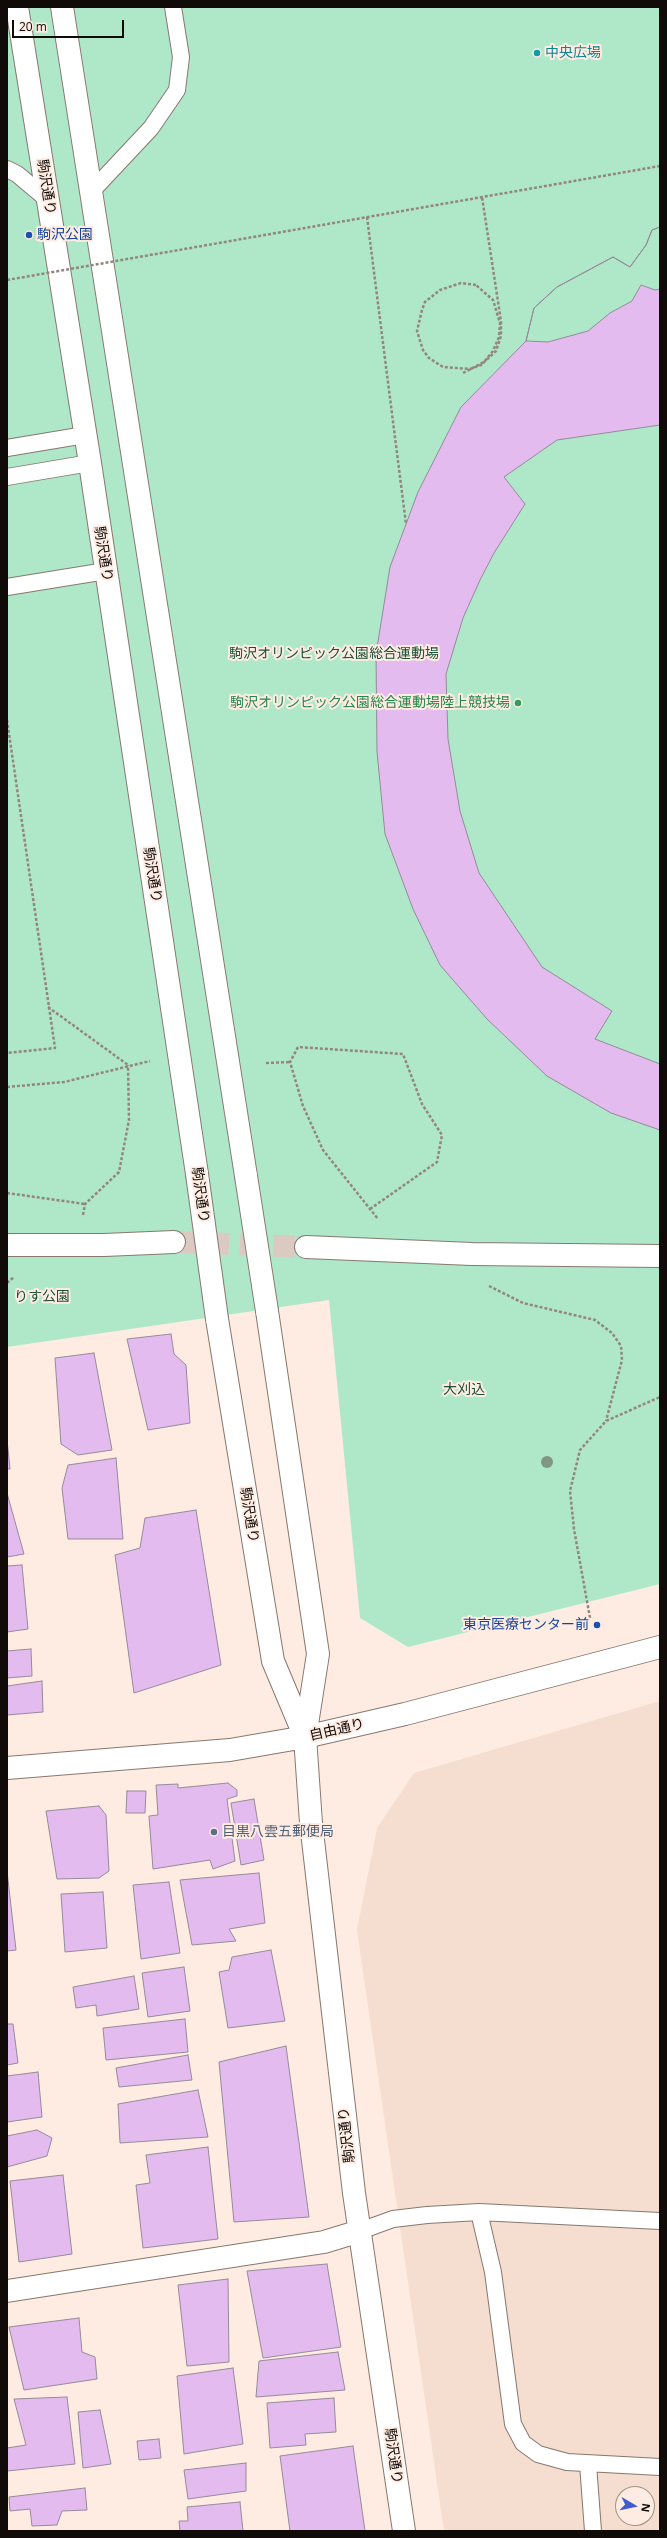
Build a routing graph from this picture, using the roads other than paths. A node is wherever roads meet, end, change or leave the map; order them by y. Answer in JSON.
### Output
{"nodes":[{"id":1,"x":17,"y":7,"type":"edge"},
{"id":2,"x":62,"y":7,"type":"edge"},
{"id":3,"x":173,"y":7,"type":"edge"},
{"id":4,"x":7,"y":169,"type":"edge"},
{"id":5,"x":91,"y":192,"type":"junction"},
{"id":6,"x":48,"y":200,"type":"junction"},
{"id":7,"x":85,"y":436,"type":"junction"},
{"id":8,"x":7,"y":448,"type":"edge"},
{"id":9,"x":90,"y":463,"type":"junction"},
{"id":10,"x":7,"y":477,"type":"edge"},
{"id":11,"x":106,"y":571,"type":"junction"},
{"id":12,"x":7,"y":587,"type":"edge"},
{"id":13,"x":174,"y":1242,"type":"tunnel mouth"},
{"id":14,"x":7,"y":1245,"type":"edge"},
{"id":15,"x":306,"y":1247,"type":"tunnel mouth"},
{"id":16,"x":660,"y":1256,"type":"edge"},
{"id":17,"x":660,"y":1647,"type":"edge"},
{"id":18,"x":305,"y":1737,"type":"junction"},
{"id":19,"x":7,"y":1768,"type":"edge"},
{"id":20,"x":479,"y":2212,"type":"junction"},
{"id":21,"x":660,"y":2221,"type":"edge"},
{"id":22,"x":360,"y":2231,"type":"junction"},
{"id":23,"x":7,"y":2290,"type":"edge"},
{"id":24,"x":588,"y":2464,"type":"junction"},
{"id":25,"x":660,"y":2467,"type":"edge"},
{"id":26,"x":404,"y":2531,"type":"edge"},
{"id":27,"x":593,"y":2531,"type":"edge"}],
"edges":[{"from":1,"to":6,"type":"main road","name":"駒沢通り"},
{"from":2,"to":5,"type":"main road","name":"駒沢通り"},
{"from":3,"to":5,"type":"lane"},
{"from":4,"to":6,"type":"lane"},
{"from":5,"to":18,"type":"main road","name":"駒沢通り","bridge":true},
{"from":6,"to":7,"type":"main road","name":"駒沢通り"},
{"from":7,"to":8,"type":"lane"},
{"from":7,"to":9,"type":"main road","name":"駒沢通り"},
{"from":9,"to":10,"type":"lane"},
{"from":9,"to":11,"type":"main road","name":"駒沢通り"},
{"from":11,"to":12,"type":"lane"},
{"from":11,"to":18,"type":"main road","name":"駒沢通り","bridge":true},
{"from":13,"to":14,"type":"main road"},
{"from":15,"to":16,"type":"main road"},
{"from":17,"to":18,"type":"main road","name":"自由通り"},
{"from":18,"to":19,"type":"main road","name":"自由通り"},
{"from":18,"to":22,"type":"main road","name":"駒沢通り"},
{"from":20,"to":21,"type":"lane"},
{"from":20,"to":22,"type":"lane"},
{"from":20,"to":24,"type":"lane"},
{"from":22,"to":23,"type":"main road"},
{"from":22,"to":26,"type":"main road","name":"駒沢通り"},
{"from":24,"to":25,"type":"lane"},
{"from":24,"to":27,"type":"lane"}]}
